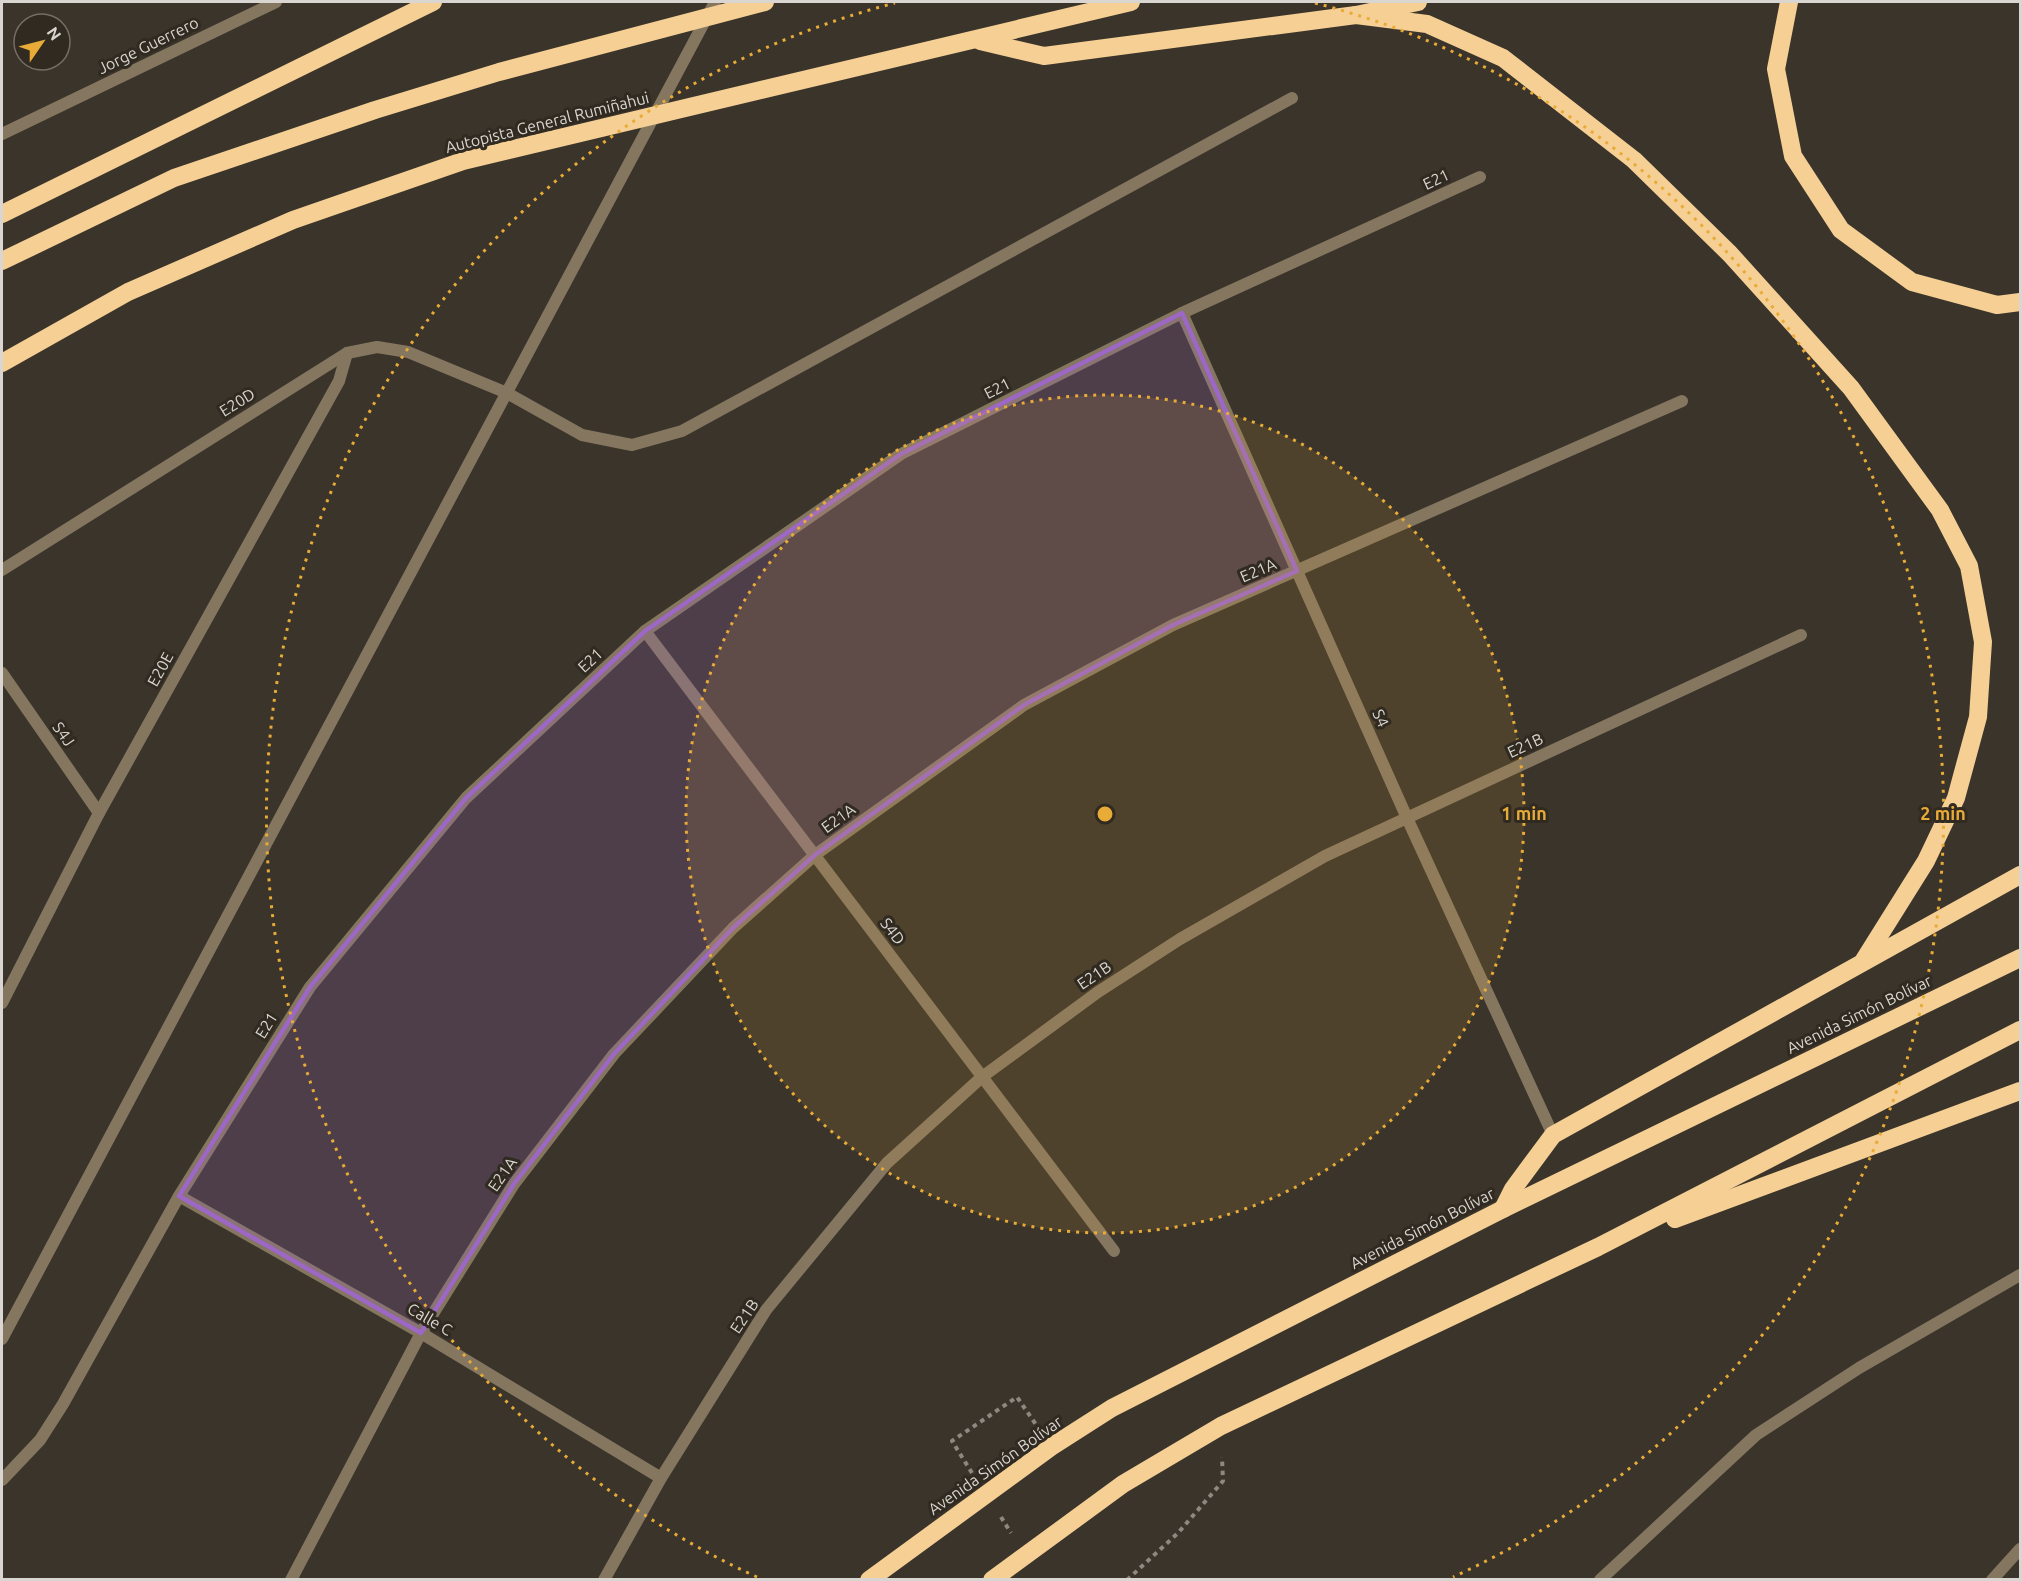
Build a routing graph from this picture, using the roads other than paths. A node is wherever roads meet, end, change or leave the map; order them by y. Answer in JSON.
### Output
{"nodes":[{"id":1,"x":276,"y":2,"type":"edge"},
{"id":2,"x":432,"y":2,"type":"edge"},
{"id":3,"x":715,"y":2,"type":"edge"},
{"id":4,"x":765,"y":2,"type":"edge"},
{"id":5,"x":1131,"y":2,"type":"edge"},
{"id":6,"x":1418,"y":2,"type":"edge"},
{"id":7,"x":1789,"y":2,"type":"edge"},
{"id":8,"x":1356,"y":15,"type":"junction"},
{"id":9,"x":976,"y":40,"type":"junction"},
{"id":10,"x":1292,"y":98,"type":"dead end"},
{"id":11,"x":2,"y":134,"type":"edge"},
{"id":12,"x":1480,"y":177,"type":"dead end"},
{"id":13,"x":2,"y":214,"type":"edge"},
{"id":14,"x":2,"y":261,"type":"edge"},
{"id":15,"x":2020,"y":302,"type":"edge"},
{"id":16,"x":1182,"y":313,"type":"junction"},
{"id":17,"x":347,"y":353,"type":"junction"},
{"id":18,"x":2,"y":363,"type":"edge"},
{"id":19,"x":507,"y":393,"type":"junction"},
{"id":20,"x":1682,"y":401,"type":"dead end"},
{"id":21,"x":2,"y":570,"type":"edge"},
{"id":22,"x":1298,"y":571,"type":"junction"},
{"id":23,"x":645,"y":631,"type":"junction"},
{"id":24,"x":1801,"y":635,"type":"dead end"},
{"id":25,"x":2,"y":674,"type":"edge"},
{"id":26,"x":99,"y":813,"type":"junction"},
{"id":27,"x":1407,"y":818,"type":"junction"},
{"id":28,"x":815,"y":855,"type":"junction"},
{"id":29,"x":2020,"y":875,"type":"edge"},
{"id":30,"x":2020,"y":958,"type":"edge"},
{"id":31,"x":1864,"y":960,"type":"junction"},
{"id":32,"x":2,"y":1003,"type":"edge"},
{"id":33,"x":2020,"y":1030,"type":"edge"},
{"id":34,"x":982,"y":1077,"type":"junction"},
{"id":35,"x":2020,"y":1091,"type":"edge"},
{"id":36,"x":1553,"y":1135,"type":"junction"},
{"id":37,"x":179,"y":1196,"type":"junction"},
{"id":38,"x":1503,"y":1209,"type":"junction"},
{"id":39,"x":1598,"y":1247,"type":"junction"},
{"id":40,"x":1114,"y":1251,"type":"dead end"},
{"id":41,"x":2020,"y":1275,"type":"edge"},
{"id":42,"x":422,"y":1333,"type":"junction"},
{"id":43,"x":2,"y":1339,"type":"edge"},
{"id":44,"x":661,"y":1478,"type":"junction"},
{"id":45,"x":2,"y":1479,"type":"edge"},
{"id":46,"x":2020,"y":1549,"type":"edge"},
{"id":47,"x":291,"y":1580,"type":"edge"},
{"id":48,"x":604,"y":1580,"type":"edge"},
{"id":49,"x":868,"y":1580,"type":"edge"},
{"id":50,"x":992,"y":1580,"type":"edge"},
{"id":51,"x":1600,"y":1580,"type":"edge"},
{"id":52,"x":1992,"y":1580,"type":"edge"}],
"edges":[{"from":1,"to":11,"type":"street","name":"Jorge Guerrero"},
{"from":2,"to":13,"type":"highway"},
{"from":3,"to":19,"type":"street"},
{"from":4,"to":14,"type":"highway"},
{"from":5,"to":9,"type":"highway","name":"Autopista General Rumiñahui"},
{"from":6,"to":8,"type":"highway"},
{"from":7,"to":15,"type":"highway"},
{"from":8,"to":9,"type":"highway"},
{"from":8,"to":31,"type":"highway"},
{"from":9,"to":18,"type":"highway","name":"Autopista General Rumiñahui"},
{"from":10,"to":19,"type":"street","name":"E20D"},
{"from":12,"to":16,"type":"street","name":"E21"},
{"from":16,"to":22,"type":"street","name":"S4"},
{"from":16,"to":23,"type":"street","name":"E21"},
{"from":17,"to":19,"type":"street","name":"E20D"},
{"from":17,"to":21,"type":"street","name":"E20D"},
{"from":17,"to":26,"type":"street","name":"E20E"},
{"from":19,"to":43,"type":"street"},
{"from":20,"to":22,"type":"street","name":"E21A"},
{"from":22,"to":27,"type":"street","name":"S4"},
{"from":22,"to":28,"type":"street","name":"E21A"},
{"from":23,"to":28,"type":"street","name":"S4D"},
{"from":23,"to":37,"type":"street","name":"E21"},
{"from":24,"to":27,"type":"street","name":"E21B"},
{"from":25,"to":26,"type":"street","name":"S4J"},
{"from":26,"to":32,"type":"street","name":"E20E"},
{"from":27,"to":34,"type":"street","name":"E21B"},
{"from":27,"to":36,"type":"street","name":"S4"},
{"from":28,"to":34,"type":"street","name":"S4D"},
{"from":28,"to":42,"type":"street","name":"E21A"},
{"from":29,"to":31,"type":"highway"},
{"from":30,"to":38,"type":"highway","name":"Avenida Simón Bolívar"},
{"from":31,"to":36,"type":"highway"},
{"from":33,"to":39,"type":"highway"},
{"from":34,"to":40,"type":"street","name":"S4D"},
{"from":34,"to":44,"type":"street","name":"E21B"},
{"from":35,"to":39,"type":"highway"},
{"from":36,"to":38,"type":"highway"},
{"from":37,"to":42,"type":"street","name":"Calle C"},
{"from":37,"to":45,"type":"street","name":"E21"},
{"from":38,"to":49,"type":"highway","name":"Avenida Simón Bolívar"},
{"from":39,"to":50,"type":"highway"},
{"from":41,"to":51,"type":"street"},
{"from":42,"to":44,"type":"street","name":"Calle C"},
{"from":42,"to":47,"type":"street","name":"E21A"},
{"from":44,"to":48,"type":"street","name":"E21B"},
{"from":46,"to":52,"type":"street"}]}
